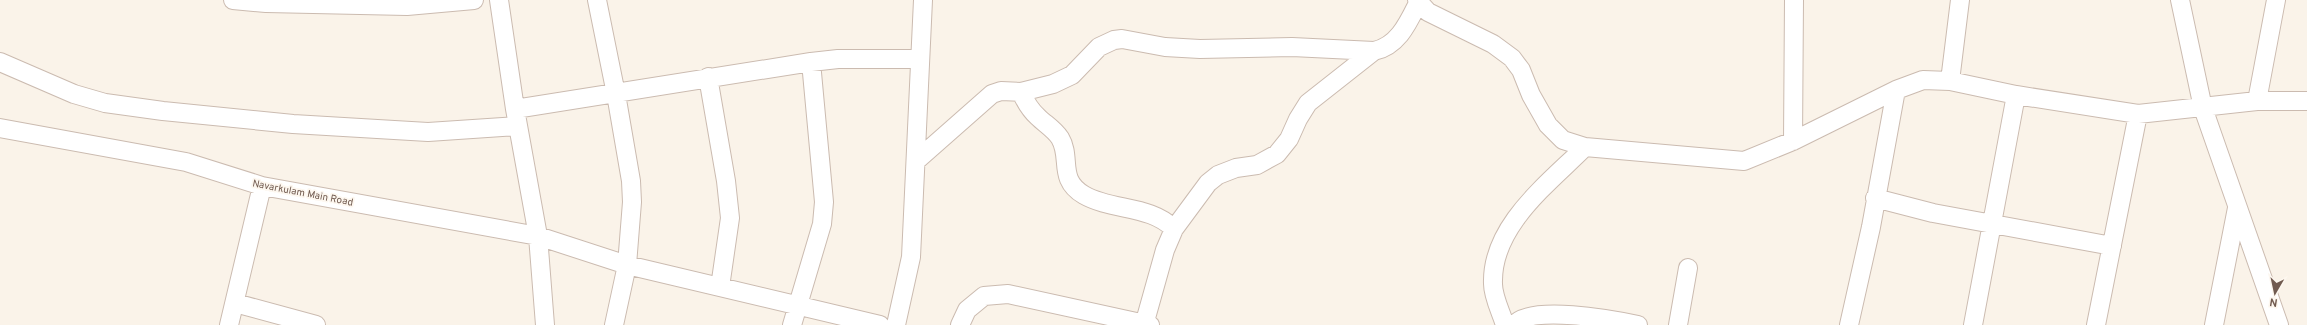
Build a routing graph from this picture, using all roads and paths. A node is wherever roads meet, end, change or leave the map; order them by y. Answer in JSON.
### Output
{"nodes":[{"id":1,"x":233,"y":0,"type":"edge"},
{"id":2,"x":474,"y":0,"type":"edge"},
{"id":3,"x":499,"y":0,"type":"edge"},
{"id":4,"x":597,"y":0,"type":"edge"},
{"id":5,"x":923,"y":0,"type":"edge"},
{"id":6,"x":1794,"y":0,"type":"edge"},
{"id":7,"x":1960,"y":0,"type":"edge"},
{"id":8,"x":2180,"y":0,"type":"edge"},
{"id":9,"x":2276,"y":0,"type":"edge"},
{"id":10,"x":1418,"y":1,"type":"edge"},
{"id":11,"x":1374,"y":52,"type":"junction"},
{"id":12,"x":920,"y":59,"type":"junction"},
{"id":13,"x":0,"y":62,"type":"edge"},
{"id":14,"x":811,"y":62,"type":"junction"},
{"id":15,"x":708,"y":76,"type":"junction"},
{"id":16,"x":1950,"y":81,"type":"junction"},
{"id":17,"x":1896,"y":90,"type":"junction"},
{"id":18,"x":1021,"y":92,"type":"junction"},
{"id":19,"x":616,"y":94,"type":"junction"},
{"id":20,"x":2016,"y":95,"type":"junction"},
{"id":21,"x":2258,"y":101,"type":"junction"},
{"id":22,"x":2307,"y":101,"type":"edge"},
{"id":23,"x":2204,"y":108,"type":"junction"},
{"id":24,"x":2138,"y":114,"type":"junction"},
{"id":25,"x":517,"y":117,"type":"junction"},
{"id":26,"x":0,"y":128,"type":"edge"},
{"id":27,"x":1793,"y":141,"type":"junction"},
{"id":28,"x":1585,"y":148,"type":"junction"},
{"id":29,"x":916,"y":161,"type":"junction"},
{"id":30,"x":262,"y":186,"type":"junction"},
{"id":31,"x":1875,"y":198,"type":"junction"},
{"id":32,"x":2237,"y":208,"type":"junction"},
{"id":33,"x":1992,"y":223,"type":"junction"},
{"id":34,"x":1174,"y":228,"type":"junction"},
{"id":35,"x":538,"y":236,"type":"junction"},
{"id":36,"x":2112,"y":246,"type":"junction"},
{"id":37,"x":627,"y":265,"type":"junction"},
{"id":38,"x":1688,"y":268,"type":"dead end"},
{"id":39,"x":720,"y":287,"type":"junction"},
{"id":40,"x":235,"y":303,"type":"junction"},
{"id":41,"x":799,"y":304,"type":"junction"},
{"id":42,"x":229,"y":325,"type":"edge"},
{"id":43,"x":316,"y":325,"type":"edge"},
{"id":44,"x":545,"y":325,"type":"edge"},
{"id":45,"x":614,"y":325,"type":"edge"},
{"id":46,"x":792,"y":325,"type":"edge"},
{"id":47,"x":880,"y":325,"type":"edge"},
{"id":48,"x":896,"y":325,"type":"edge"},
{"id":49,"x":960,"y":325,"type":"edge"},
{"id":50,"x":1146,"y":325,"type":"edge"},
{"id":51,"x":1505,"y":325,"type":"edge"},
{"id":52,"x":1514,"y":325,"type":"edge"},
{"id":53,"x":1638,"y":325,"type":"edge"},
{"id":54,"x":1678,"y":325,"type":"edge"},
{"id":55,"x":1849,"y":325,"type":"edge"},
{"id":56,"x":1973,"y":325,"type":"edge"},
{"id":57,"x":2096,"y":325,"type":"edge"},
{"id":58,"x":2214,"y":325,"type":"edge"},
{"id":59,"x":2279,"y":325,"type":"edge"}],
"edges":[{"from":1,"to":2,"type":"street"},
{"from":3,"to":25,"type":"street"},
{"from":4,"to":19,"type":"street"},
{"from":5,"to":12,"type":"street"},
{"from":6,"to":27,"type":"street"},
{"from":7,"to":16,"type":"street"},
{"from":8,"to":23,"type":"street"},
{"from":9,"to":21,"type":"street"},
{"from":10,"to":11,"type":"street"},
{"from":10,"to":28,"type":"street"},
{"from":11,"to":18,"type":"street"},
{"from":11,"to":34,"type":"street"},
{"from":12,"to":14,"type":"street"},
{"from":12,"to":29,"type":"street"},
{"from":13,"to":25,"type":"street"},
{"from":14,"to":15,"type":"street"},
{"from":14,"to":41,"type":"street"},
{"from":15,"to":19,"type":"street"},
{"from":15,"to":39,"type":"street"},
{"from":16,"to":17,"type":"street"},
{"from":16,"to":20,"type":"street"},
{"from":17,"to":27,"type":"street"},
{"from":17,"to":31,"type":"street"},
{"from":18,"to":29,"type":"street"},
{"from":18,"to":34,"type":"street"},
{"from":19,"to":25,"type":"street"},
{"from":19,"to":37,"type":"street"},
{"from":20,"to":24,"type":"street"},
{"from":20,"to":33,"type":"street"},
{"from":21,"to":22,"type":"street"},
{"from":21,"to":23,"type":"street"},
{"from":23,"to":24,"type":"street"},
{"from":23,"to":32,"type":"street"},
{"from":24,"to":36,"type":"street"},
{"from":25,"to":35,"type":"street"},
{"from":26,"to":30,"type":"street","name":"Navarkulam Main Road"},
{"from":27,"to":28,"type":"street"},
{"from":28,"to":51,"type":"street"},
{"from":29,"to":48,"type":"street"},
{"from":30,"to":35,"type":"street","name":"Navarkulam Main Road"},
{"from":30,"to":40,"type":"street"},
{"from":31,"to":33,"type":"street"},
{"from":31,"to":55,"type":"street"},
{"from":32,"to":58,"type":"street"},
{"from":32,"to":59,"type":"street"},
{"from":33,"to":36,"type":"street"},
{"from":33,"to":56,"type":"street"},
{"from":34,"to":50,"type":"street"},
{"from":35,"to":37,"type":"street","name":"Navarkulam Main Road"},
{"from":35,"to":44,"type":"street"},
{"from":36,"to":57,"type":"street"},
{"from":37,"to":39,"type":"street","name":"Navarkulam Main Road"},
{"from":37,"to":45,"type":"street"},
{"from":38,"to":54,"type":"street"},
{"from":39,"to":41,"type":"street","name":"Navarkulam Main Road"},
{"from":40,"to":42,"type":"street"},
{"from":40,"to":43,"type":"street"},
{"from":41,"to":46,"type":"street"},
{"from":41,"to":47,"type":"street","name":"Navarkulam Main Road"},
{"from":49,"to":50,"type":"street"},
{"from":52,"to":53,"type":"street"}]}
